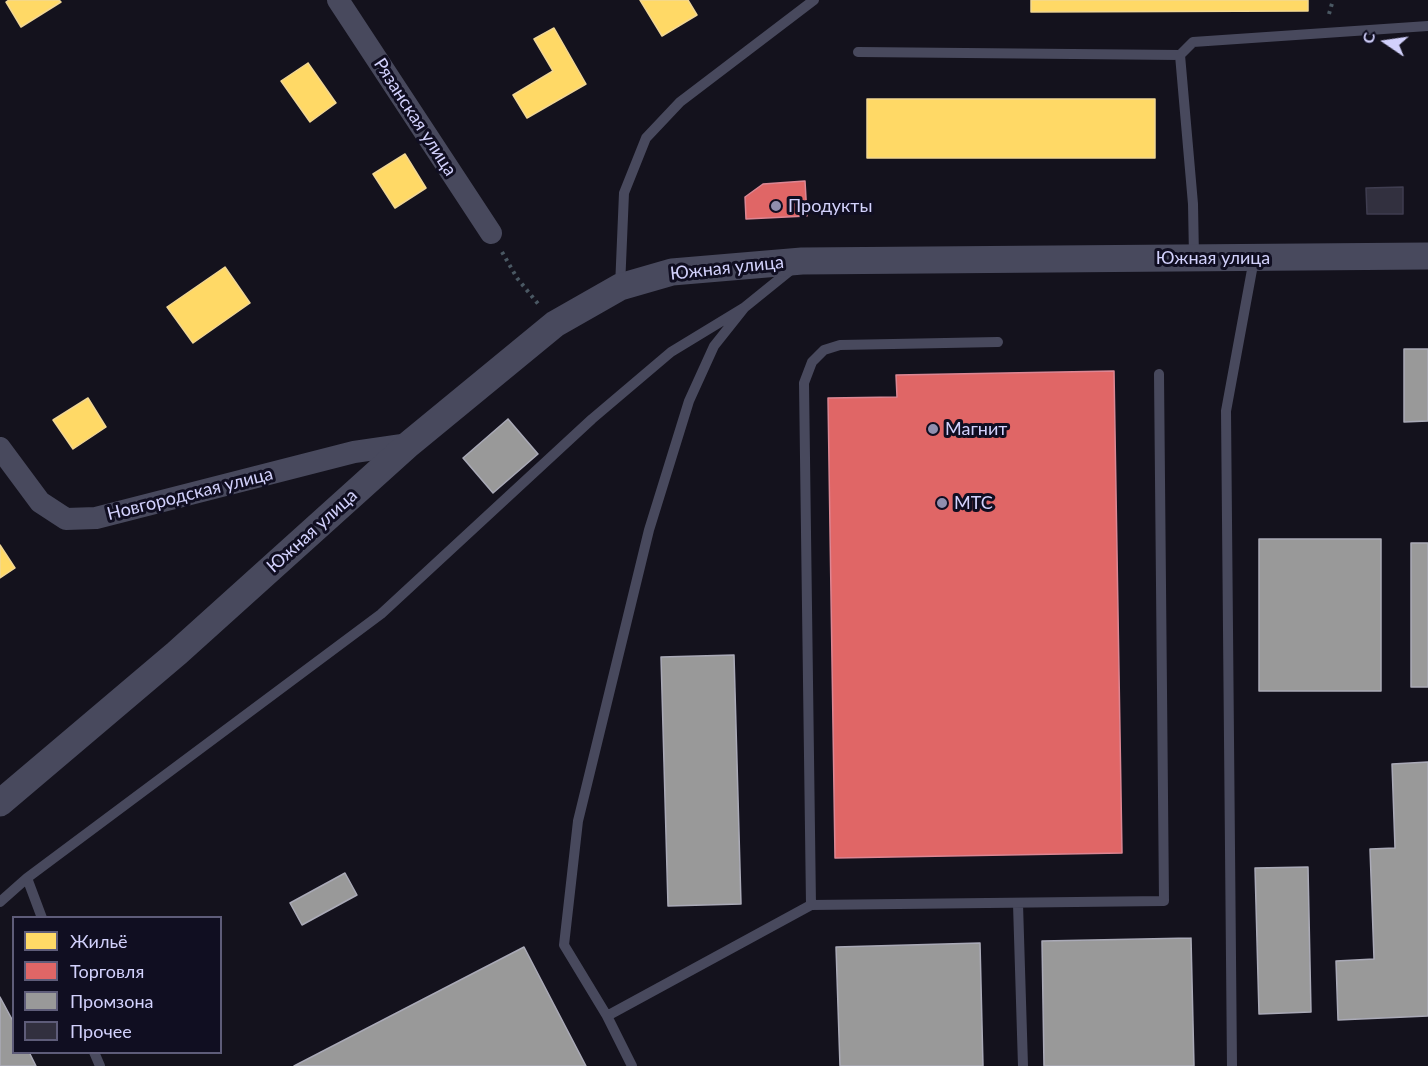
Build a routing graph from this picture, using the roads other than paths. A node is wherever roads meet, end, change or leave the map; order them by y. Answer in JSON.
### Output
{"nodes":[{"id":1,"x":338,"y":0,"type":"edge"},
{"id":2,"x":814,"y":0,"type":"edge"},
{"id":3,"x":1428,"y":26,"type":"edge"},
{"id":4,"x":858,"y":52,"type":"dead end"},
{"id":5,"x":1180,"y":55,"type":"junction"},
{"id":6,"x":491,"y":233,"type":"road end"},
{"id":7,"x":1428,"y":256,"type":"edge"},
{"id":8,"x":1194,"y":258,"type":"junction"},
{"id":9,"x":1254,"y":259,"type":"junction"},
{"id":10,"x":802,"y":261,"type":"junction"},
{"id":11,"x":620,"y":287,"type":"junction"},
{"id":12,"x":745,"y":307,"type":"junction"},
{"id":13,"x":998,"y":342,"type":"dead end"},
{"id":14,"x":1159,"y":374,"type":"dead end"},
{"id":15,"x":409,"y":444,"type":"junction"},
{"id":16,"x":0,"y":448,"type":"edge"},
{"id":17,"x":7,"y":476,"type":"edge"},
{"id":18,"x":0,"y":803,"type":"edge"},
{"id":19,"x":27,"y":878,"type":"junction"},
{"id":20,"x":0,"y":902,"type":"edge"},
{"id":21,"x":1018,"y":904,"type":"junction"},
{"id":22,"x":811,"y":905,"type":"junction"},
{"id":23,"x":41,"y":916,"type":"edge"},
{"id":24,"x":607,"y":1016,"type":"junction"},
{"id":25,"x":632,"y":1066,"type":"edge"},
{"id":26,"x":1023,"y":1066,"type":"edge"},
{"id":27,"x":1232,"y":1066,"type":"edge"}],
"edges":[{"from":1,"to":6,"type":"street","name":"Рязанская улица"},
{"from":2,"to":11,"type":"lane"},
{"from":3,"to":5,"type":"lane"},
{"from":4,"to":5,"type":"lane"},
{"from":5,"to":8,"type":"lane"},
{"from":7,"to":9,"type":"street","name":"Южная улица"},
{"from":8,"to":9,"type":"street","name":"Южная улица"},
{"from":8,"to":10,"type":"street","name":"Южная улица"},
{"from":9,"to":27,"type":"lane"},
{"from":10,"to":11,"type":"street","name":"Южная улица"},
{"from":10,"to":12,"type":"lane"},
{"from":11,"to":15,"type":"street","name":"Южная улица"},
{"from":12,"to":19,"type":"lane"},
{"from":12,"to":24,"type":"lane"},
{"from":13,"to":22,"type":"lane"},
{"from":14,"to":21,"type":"lane"},
{"from":15,"to":17,"type":"street","name":"Новгородская улица"},
{"from":15,"to":18,"type":"street","name":"Южная улица"},
{"from":16,"to":17,"type":"street","name":"Новгородская улица"},
{"from":19,"to":20,"type":"lane"},
{"from":19,"to":23,"type":"lane"},
{"from":21,"to":22,"type":"lane"},
{"from":21,"to":26,"type":"lane"},
{"from":22,"to":24,"type":"lane"},
{"from":24,"to":25,"type":"lane"}]}
